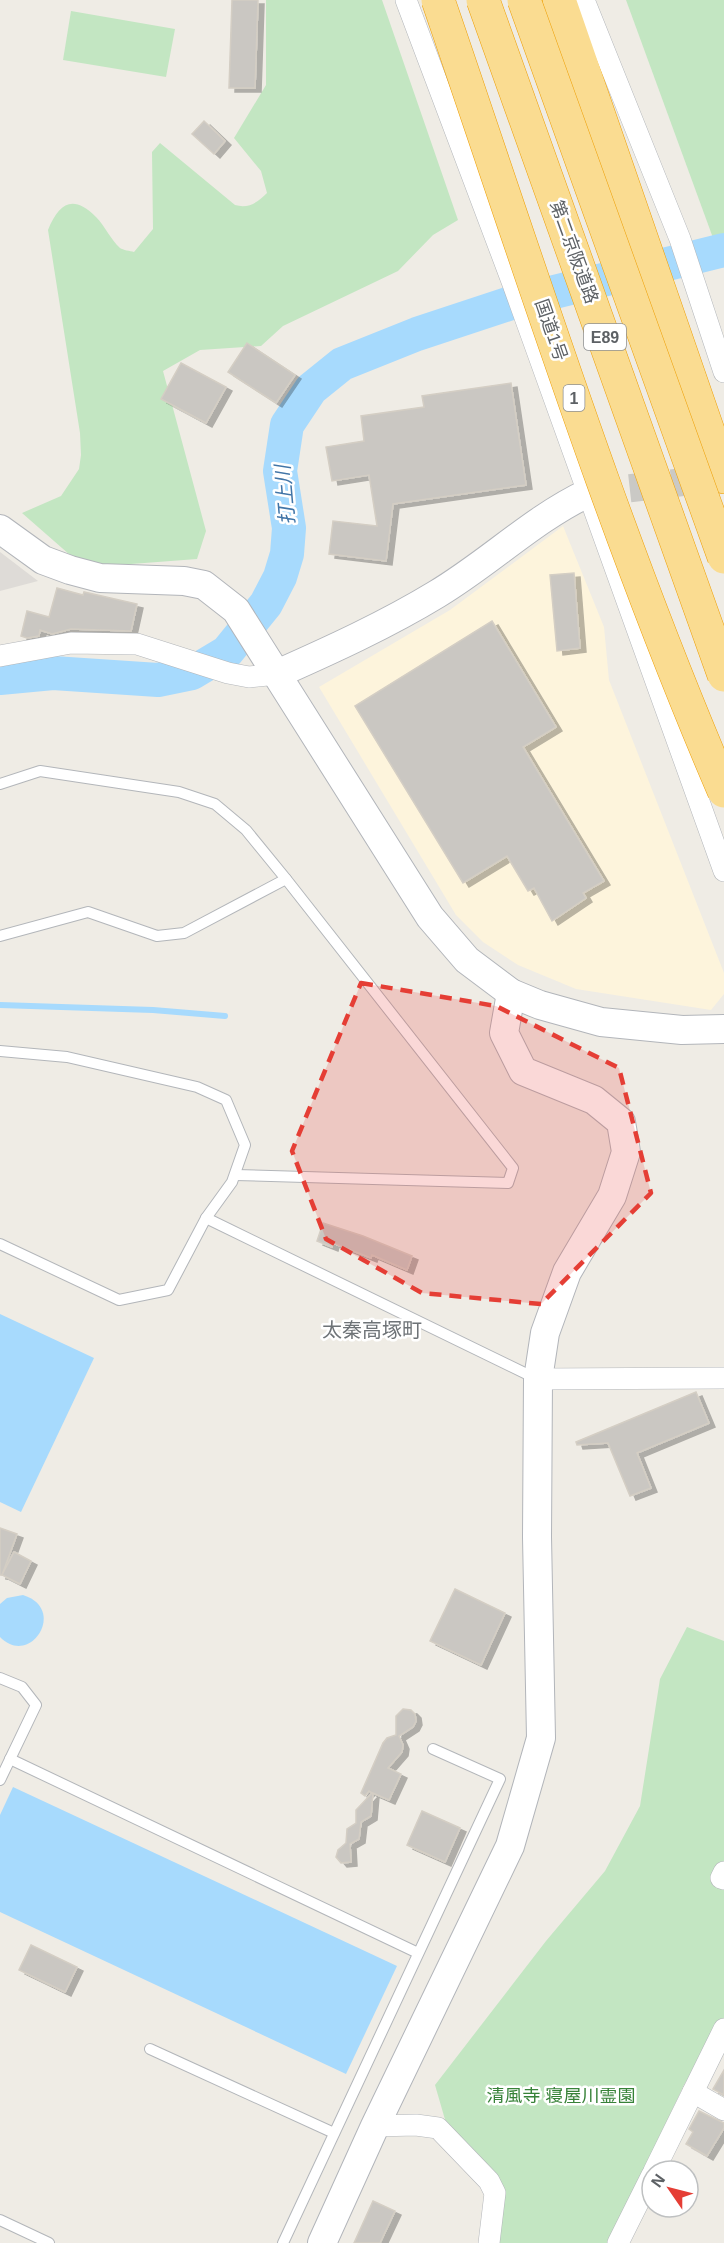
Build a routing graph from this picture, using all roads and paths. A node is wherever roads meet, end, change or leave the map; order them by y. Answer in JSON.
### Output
{"nodes":[{"id":1,"x":406,"y":0,"type":"edge"},
{"id":2,"x":438,"y":0,"type":"edge"},
{"id":3,"x":483,"y":0,"type":"edge"},
{"id":4,"x":524,"y":0,"type":"edge"},
{"id":5,"x":559,"y":0,"type":"edge"},
{"id":6,"x":584,"y":0,"type":"edge"},
{"id":7,"x":724,"y":372,"type":"edge"},
{"id":8,"x":724,"y":477,"type":"edge"},
{"id":9,"x":588,"y":493,"type":"junction"},
{"id":10,"x":0,"y":529,"type":"edge"},
{"id":11,"x":724,"y":557,"type":"edge"},
{"id":12,"x":0,"y":656,"type":"edge"},
{"id":13,"x":278,"y":674,"type":"junction"},
{"id":14,"x":724,"y":675,"type":"edge"},
{"id":15,"x":0,"y":784,"type":"edge"},
{"id":16,"x":724,"y":791,"type":"edge"},
{"id":17,"x":724,"y":871,"type":"edge"},
{"id":18,"x":286,"y":879,"type":"junction"},
{"id":19,"x":0,"y":936,"type":"edge"},
{"id":20,"x":511,"y":993,"type":"junction"},
{"id":21,"x":724,"y":1029,"type":"edge"},
{"id":22,"x":0,"y":1051,"type":"edge"},
{"id":23,"x":235,"y":1175,"type":"junction"},
{"id":24,"x":206,"y":1218,"type":"junction"},
{"id":25,"x":0,"y":1244,"type":"edge"},
{"id":26,"x":724,"y":1378,"type":"edge"},
{"id":27,"x":538,"y":1379,"type":"junction"},
{"id":28,"x":0,"y":1677,"type":"edge"},
{"id":29,"x":433,"y":1749,"type":"dead end"},
{"id":30,"x":10,"y":1759,"type":"junction"},
{"id":31,"x":0,"y":1780,"type":"edge"},
{"id":32,"x":724,"y":1872,"type":"edge"},
{"id":33,"x":724,"y":1879,"type":"edge"},
{"id":34,"x":418,"y":1953,"type":"junction"},
{"id":35,"x":724,"y":2029,"type":"edge"},
{"id":36,"x":150,"y":2049,"type":"dead end"},
{"id":37,"x":693,"y":2092,"type":"junction"},
{"id":38,"x":724,"y":2110,"type":"edge"},
{"id":39,"x":375,"y":2126,"type":"junction"},
{"id":40,"x":334,"y":2133,"type":"junction"},
{"id":41,"x":327,"y":2148,"type":"junction"},
{"id":42,"x":338,"y":2154,"type":"dead end"},
{"id":43,"x":660,"y":2159,"type":"edge"},
{"id":44,"x":640,"y":2199,"type":"edge"},
{"id":45,"x":0,"y":2220,"type":"edge"},
{"id":46,"x":49,"y":2243,"type":"edge"},
{"id":47,"x":282,"y":2243,"type":"edge"},
{"id":48,"x":322,"y":2243,"type":"edge"},
{"id":49,"x":489,"y":2243,"type":"edge"},
{"id":50,"x":618,"y":2243,"type":"edge"}],
"edges":[{"from":1,"to":9,"type":"street"},
{"from":2,"to":16,"type":"highway","name":"国道1号","number":"1","bridge":true},
{"from":3,"to":14,"type":"highway","name":"第二京阪道路","number":"E89","bridge":true},
{"from":4,"to":11,"type":"highway","number":"E89","bridge":true},
{"from":5,"to":8,"type":"highway"},
{"from":6,"to":7,"type":"street"},
{"from":9,"to":13,"type":"street"},
{"from":9,"to":17,"type":"street"},
{"from":10,"to":13,"type":"street"},
{"from":12,"to":13,"type":"street"},
{"from":13,"to":20,"type":"street"},
{"from":15,"to":18,"type":"lane"},
{"from":18,"to":19,"type":"lane"},
{"from":18,"to":23,"type":"lane"},
{"from":20,"to":21,"type":"street"},
{"from":20,"to":27,"type":"street"},
{"from":22,"to":23,"type":"lane"},
{"from":23,"to":24,"type":"lane"},
{"from":24,"to":25,"type":"lane"},
{"from":24,"to":27,"type":"lane"},
{"from":26,"to":27,"type":"street"},
{"from":27,"to":39,"type":"street"},
{"from":28,"to":30,"type":"lane"},
{"from":29,"to":34,"type":"lane"},
{"from":30,"to":31,"type":"lane"},
{"from":30,"to":34,"type":"lane"},
{"from":32,"to":33,"type":"street"},
{"from":34,"to":40,"type":"lane"},
{"from":35,"to":37,"type":"street"},
{"from":36,"to":40,"type":"lane"},
{"from":37,"to":38,"type":"street"},
{"from":37,"to":43,"type":"street"},
{"from":39,"to":48,"type":"street"},
{"from":39,"to":49,"type":"street"},
{"from":40,"to":41,"type":"lane"},
{"from":41,"to":42,"type":"lane"},
{"from":41,"to":47,"type":"lane"},
{"from":44,"to":50,"type":"street"},
{"from":45,"to":46,"type":"lane"}]}
